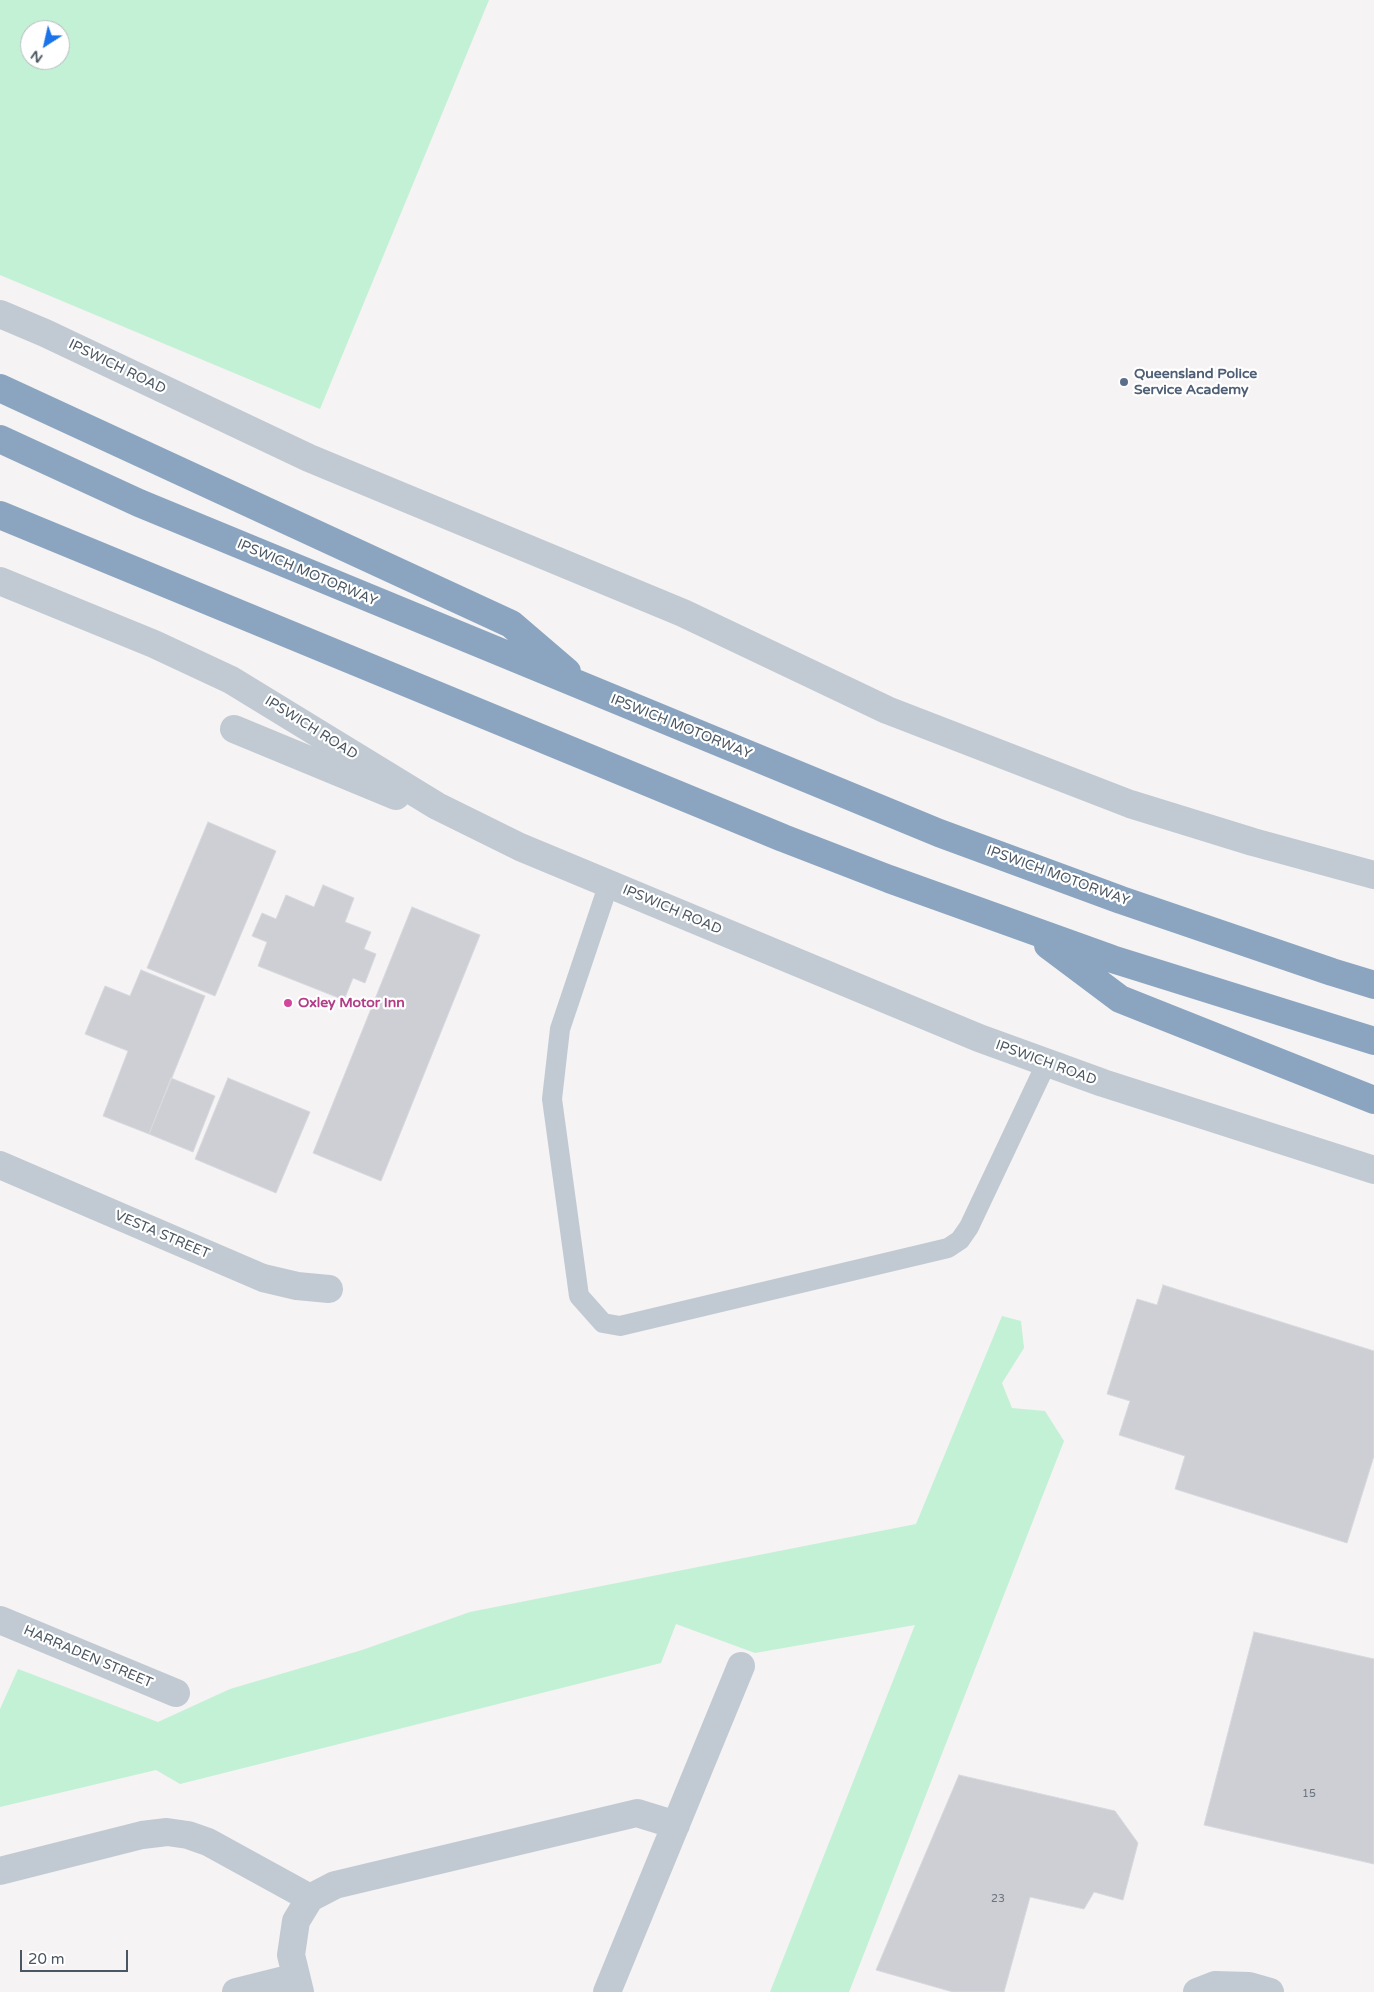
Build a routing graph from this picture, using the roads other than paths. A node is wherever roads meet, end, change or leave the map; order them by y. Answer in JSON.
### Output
{"nodes":[{"id":1,"x":0,"y":314,"type":"edge"},
{"id":2,"x":0,"y":388,"type":"edge"},
{"id":3,"x":0,"y":439,"type":"edge"},
{"id":4,"x":0,"y":514,"type":"edge"},
{"id":5,"x":0,"y":581,"type":"edge"},
{"id":6,"x":587,"y":689,"type":"junction"},
{"id":7,"x":234,"y":729,"type":"dead end"},
{"id":8,"x":520,"y":846,"type":"junction"},
{"id":9,"x":1374,"y":875,"type":"edge"},
{"id":10,"x":609,"y":883,"type":"junction"},
{"id":11,"x":1027,"y":929,"type":"junction"},
{"id":12,"x":1374,"y":984,"type":"edge"},
{"id":13,"x":1374,"y":1041,"type":"edge"},
{"id":14,"x":1046,"y":1064,"type":"junction"},
{"id":15,"x":1374,"y":1100,"type":"edge"},
{"id":16,"x":0,"y":1165,"type":"edge"},
{"id":17,"x":1374,"y":1170,"type":"edge"},
{"id":18,"x":329,"y":1289,"type":"dead end"},
{"id":19,"x":0,"y":1620,"type":"edge"},
{"id":20,"x":741,"y":1666,"type":"dead end"},
{"id":21,"x":176,"y":1693,"type":"dead end"},
{"id":22,"x":676,"y":1825,"type":"junction"},
{"id":23,"x":0,"y":1871,"type":"edge"},
{"id":24,"x":310,"y":1898,"type":"junction"},
{"id":25,"x":298,"y":1985,"type":"edge"},
{"id":26,"x":236,"y":1992,"type":"edge"},
{"id":27,"x":607,"y":1992,"type":"edge"},
{"id":28,"x":1197,"y":1992,"type":"edge"},
{"id":29,"x":1270,"y":1992,"type":"edge"}],
"edges":[{"from":1,"to":9,"type":"street","name":"IPSWICH ROAD"},
{"from":2,"to":6,"type":"highway"},
{"from":3,"to":6,"type":"highway","name":"IPSWICH MOTORWAY"},
{"from":4,"to":11,"type":"highway"},
{"from":5,"to":8,"type":"street","name":"IPSWICH ROAD"},
{"from":6,"to":12,"type":"highway","name":"IPSWICH MOTORWAY"},
{"from":7,"to":8,"type":"street"},
{"from":8,"to":10,"type":"street","name":"IPSWICH ROAD"},
{"from":10,"to":14,"type":"street","name":"IPSWICH ROAD"},
{"from":10,"to":14,"type":"lane"},
{"from":11,"to":13,"type":"highway"},
{"from":11,"to":15,"type":"highway"},
{"from":14,"to":17,"type":"street","name":"IPSWICH ROAD"},
{"from":16,"to":18,"type":"street","name":"VESTA STREET"},
{"from":19,"to":21,"type":"street","name":"HARRADEN STREET"},
{"from":20,"to":22,"type":"street"},
{"from":22,"to":24,"type":"street"},
{"from":22,"to":27,"type":"street"},
{"from":23,"to":24,"type":"street"},
{"from":24,"to":25,"type":"street"},
{"from":25,"to":26,"type":"street"},
{"from":28,"to":29,"type":"street"}]}
